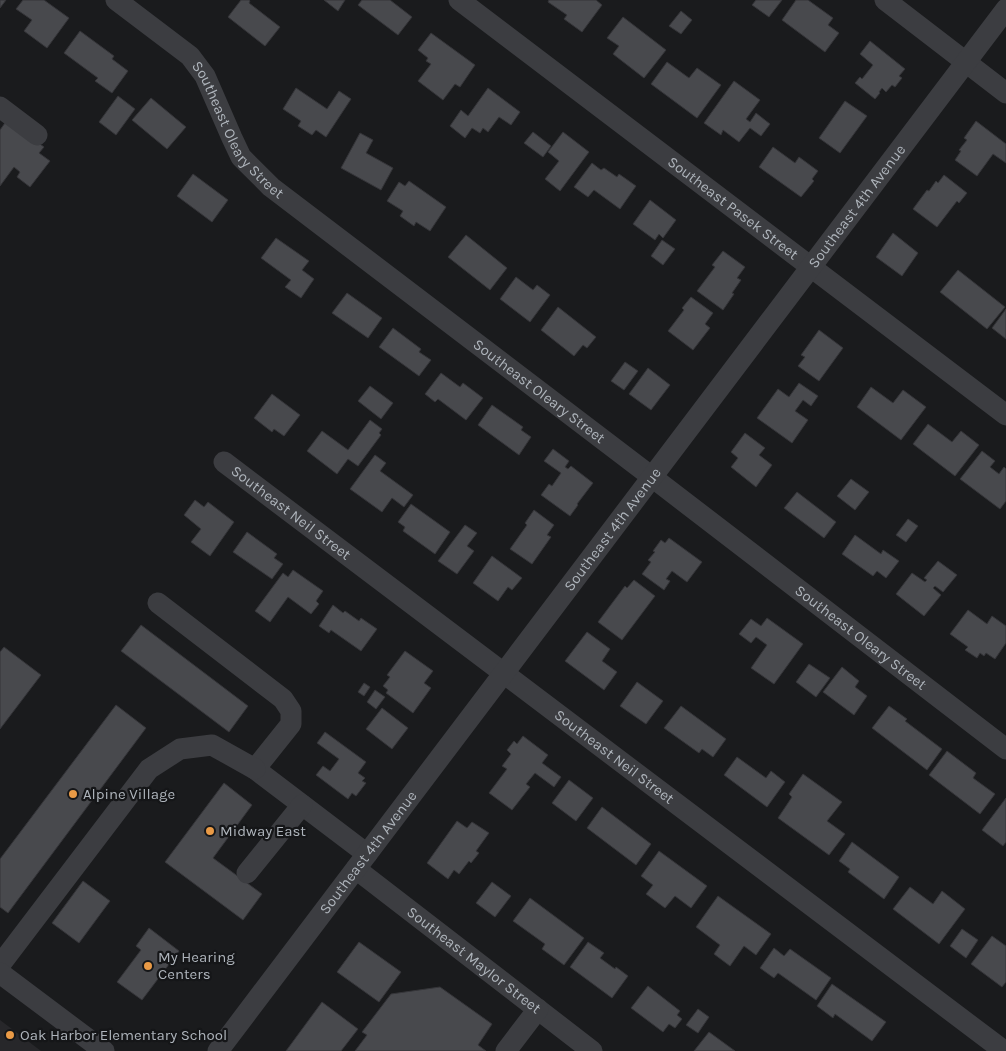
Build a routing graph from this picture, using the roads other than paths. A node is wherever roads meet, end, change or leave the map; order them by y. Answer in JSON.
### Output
{"nodes":[{"id":1,"x":116,"y":0,"type":"edge"},
{"id":2,"x":459,"y":0,"type":"edge"},
{"id":3,"x":884,"y":0,"type":"edge"},
{"id":4,"x":1006,"y":9,"type":"edge"},
{"id":5,"x":966,"y":62,"type":"junction"},
{"id":6,"x":1006,"y":93,"type":"edge"},
{"id":7,"x":0,"y":108,"type":"edge"},
{"id":8,"x":37,"y":135,"type":"dead end"},
{"id":9,"x":811,"y":267,"type":"junction"},
{"id":10,"x":1006,"y":415,"type":"edge"},
{"id":11,"x":224,"y":462,"type":"dead end"},
{"id":12,"x":652,"y":477,"type":"junction"},
{"id":13,"x":158,"y":603,"type":"dead end"},
{"id":14,"x":504,"y":673,"type":"junction"},
{"id":15,"x":1006,"y":749,"type":"edge"},
{"id":16,"x":255,"y":769,"type":"junction"},
{"id":17,"x":302,"y":804,"type":"junction"},
{"id":18,"x":361,"y":862,"type":"junction"},
{"id":19,"x":247,"y":873,"type":"dead end"},
{"id":20,"x":0,"y":965,"type":"edge"},
{"id":21,"x":0,"y":972,"type":"edge"},
{"id":22,"x":538,"y":1009,"type":"junction"},
{"id":23,"x":104,"y":1051,"type":"edge"},
{"id":24,"x":218,"y":1051,"type":"edge"},
{"id":25,"x":506,"y":1051,"type":"edge"},
{"id":26,"x":592,"y":1051,"type":"edge"},
{"id":27,"x":1004,"y":1051,"type":"edge"}],
"edges":[{"from":1,"to":12,"type":"street","name":"Southeast Oleary Street"},
{"from":2,"to":9,"type":"street","name":"Southeast Pasek Street"},
{"from":3,"to":5,"type":"street"},
{"from":4,"to":5,"type":"street","name":"Southeast 4th Avenue"},
{"from":5,"to":6,"type":"street"},
{"from":5,"to":9,"type":"street","name":"Southeast 4th Avenue"},
{"from":7,"to":8,"type":"street"},
{"from":9,"to":10,"type":"street","name":"Southeast Pasek Street"},
{"from":9,"to":12,"type":"street","name":"Southeast 4th Avenue"},
{"from":11,"to":14,"type":"street","name":"Southeast Neil Street"},
{"from":12,"to":14,"type":"street","name":"Southeast 4th Avenue"},
{"from":12,"to":15,"type":"street","name":"Southeast Oleary Street"},
{"from":13,"to":16,"type":"street"},
{"from":14,"to":18,"type":"street","name":"Southeast 4th Avenue"},
{"from":14,"to":27,"type":"street","name":"Southeast Neil Street"},
{"from":16,"to":17,"type":"street","name":"Southeast Maylor Street"},
{"from":16,"to":20,"type":"street","name":"Southeast Maylor Street"},
{"from":17,"to":18,"type":"street","name":"Southeast Maylor Street"},
{"from":17,"to":19,"type":"street"},
{"from":18,"to":22,"type":"street","name":"Southeast Maylor Street"},
{"from":18,"to":24,"type":"street","name":"Southeast 4th Avenue"},
{"from":21,"to":23,"type":"street"},
{"from":22,"to":25,"type":"street"},
{"from":22,"to":26,"type":"street","name":"Southeast Maylor Street"}]}
